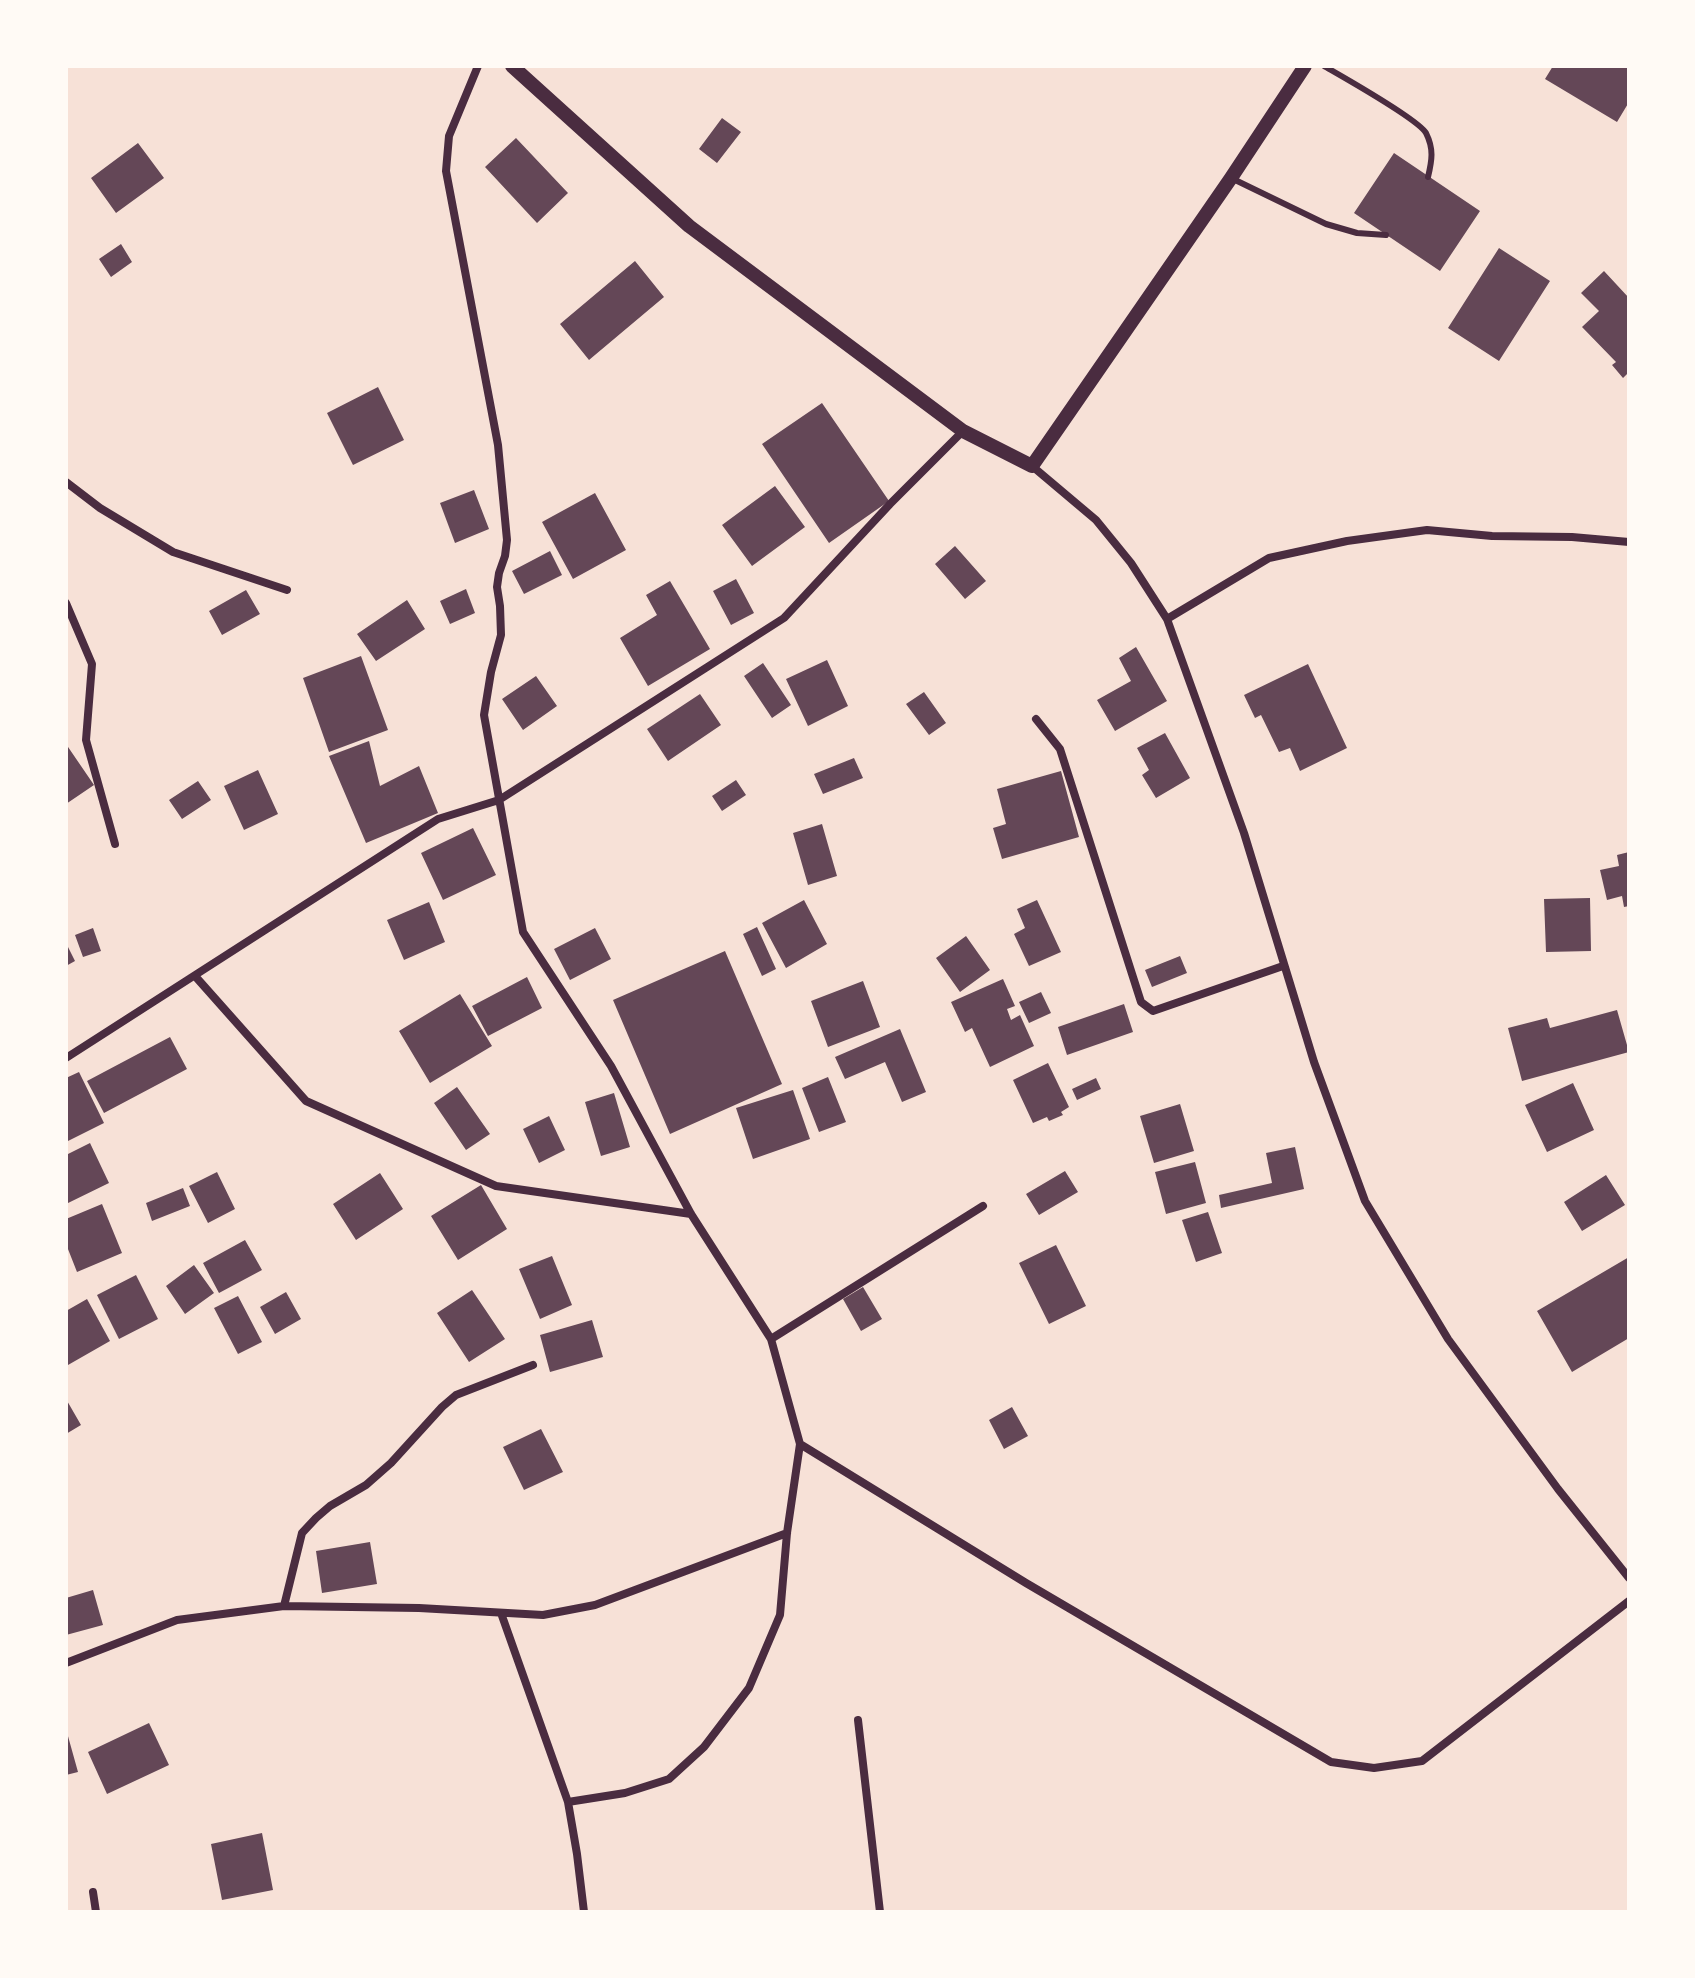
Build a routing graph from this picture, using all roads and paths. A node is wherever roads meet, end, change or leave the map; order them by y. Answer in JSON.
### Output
{"nodes":[{"id":1,"x":478,"y":66,"type":"edge"},
{"id":2,"x":512,"y":66,"type":"edge"},
{"id":3,"x":1305,"y":66,"type":"edge"},
{"id":4,"x":1324,"y":66,"type":"edge"},
{"id":5,"x":1428,"y":177,"type":"dead end"},
{"id":6,"x":1231,"y":178,"type":"junction"},
{"id":7,"x":1386,"y":235,"type":"dead end"},
{"id":8,"x":963,"y":431,"type":"junction"},
{"id":9,"x":1032,"y":466,"type":"junction"},
{"id":10,"x":66,"y":482,"type":"edge"},
{"id":11,"x":1629,"y":542,"type":"edge"},
{"id":12,"x":287,"y":590,"type":"dead end"},
{"id":13,"x":66,"y":603,"type":"edge"},
{"id":14,"x":1167,"y":619,"type":"junction"},
{"id":15,"x":1036,"y":719,"type":"dead end"},
{"id":16,"x":499,"y":800,"type":"junction"},
{"id":17,"x":115,"y":844,"type":"dead end"},
{"id":18,"x":1283,"y":966,"type":"junction"},
{"id":19,"x":195,"y":976,"type":"junction"},
{"id":20,"x":66,"y":1058,"type":"edge"},
{"id":21,"x":983,"y":1206,"type":"dead end"},
{"id":22,"x":691,"y":1214,"type":"junction"},
{"id":23,"x":771,"y":1339,"type":"junction"},
{"id":24,"x":533,"y":1365,"type":"dead end"},
{"id":25,"x":800,"y":1444,"type":"junction"},
{"id":26,"x":787,"y":1533,"type":"junction"},
{"id":27,"x":1629,"y":1578,"type":"edge"},
{"id":28,"x":1629,"y":1601,"type":"edge"},
{"id":29,"x":284,"y":1606,"type":"junction"},
{"id":30,"x":501,"y":1613,"type":"junction"},
{"id":31,"x":66,"y":1663,"type":"edge"},
{"id":32,"x":858,"y":1720,"type":"dead end"},
{"id":33,"x":568,"y":1802,"type":"junction"},
{"id":34,"x":93,"y":1892,"type":"dead end"},
{"id":35,"x":96,"y":1912,"type":"edge"},
{"id":36,"x":584,"y":1912,"type":"edge"},
{"id":37,"x":880,"y":1912,"type":"edge"}],
"edges":[{"from":1,"to":16,"type":"street"},
{"from":2,"to":8,"type":"street"},
{"from":3,"to":6,"type":"street"},
{"from":4,"to":5,"type":"lane"},
{"from":6,"to":7,"type":"lane"},
{"from":6,"to":9,"type":"street"},
{"from":8,"to":9,"type":"street"},
{"from":8,"to":16,"type":"street"},
{"from":9,"to":14,"type":"street"},
{"from":10,"to":12,"type":"street"},
{"from":11,"to":14,"type":"street"},
{"from":13,"to":17,"type":"street"},
{"from":14,"to":18,"type":"street"},
{"from":15,"to":18,"type":"street"},
{"from":16,"to":19,"type":"street"},
{"from":16,"to":22,"type":"street"},
{"from":18,"to":27,"type":"street"},
{"from":19,"to":20,"type":"street"},
{"from":19,"to":22,"type":"street"},
{"from":21,"to":23,"type":"street"},
{"from":22,"to":23,"type":"street"},
{"from":23,"to":25,"type":"street"},
{"from":24,"to":29,"type":"street"},
{"from":25,"to":26,"type":"street"},
{"from":25,"to":28,"type":"street"},
{"from":26,"to":30,"type":"street"},
{"from":26,"to":33,"type":"street"},
{"from":29,"to":30,"type":"street"},
{"from":29,"to":31,"type":"street"},
{"from":30,"to":33,"type":"street"},
{"from":32,"to":37,"type":"street"},
{"from":33,"to":36,"type":"street"},
{"from":34,"to":35,"type":"street"}]}
